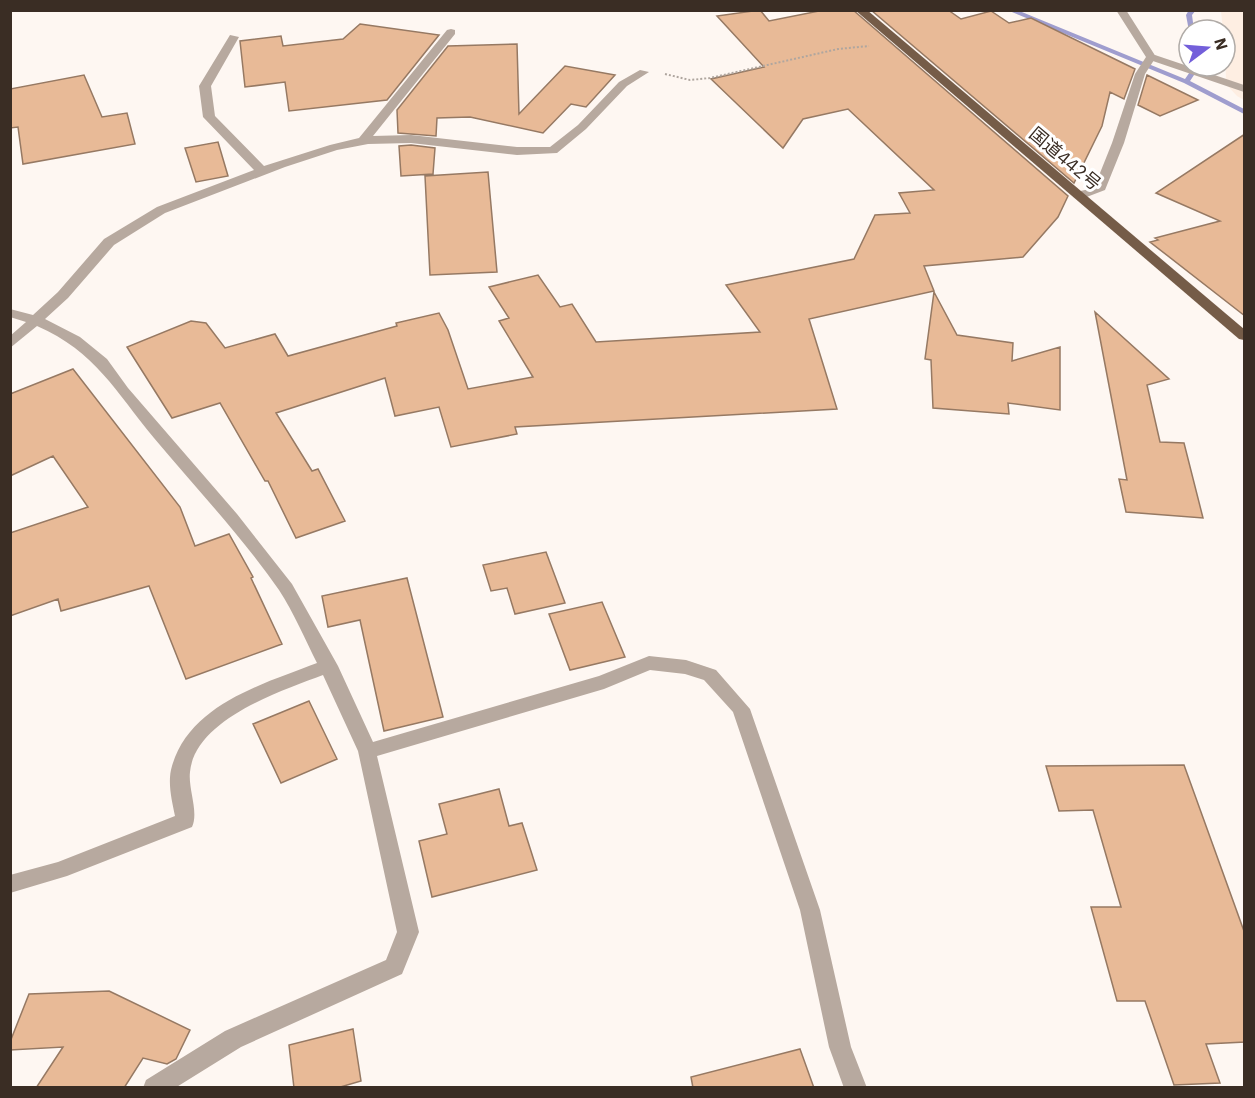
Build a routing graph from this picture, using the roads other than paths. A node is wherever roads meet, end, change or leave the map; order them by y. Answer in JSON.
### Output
{"nodes":[{"id":1,"x":861,"y":10,"type":"edge"},
{"id":2,"x":1121,"y":10,"type":"edge"},
{"id":3,"x":451,"y":32,"type":"dead end"},
{"id":4,"x":234,"y":37,"type":"dead end"},
{"id":5,"x":1151,"y":57,"type":"junction"},
{"id":6,"x":644,"y":72,"type":"road end"},
{"id":7,"x":1245,"y":90,"type":"edge"},
{"id":8,"x":363,"y":141,"type":"junction"},
{"id":9,"x":262,"y":171,"type":"junction"},
{"id":10,"x":1080,"y":195,"type":"junction"},
{"id":11,"x":10,"y":313,"type":"edge"},
{"id":12,"x":37,"y":319,"type":"junction"},
{"id":13,"x":1245,"y":336,"type":"edge"},
{"id":14,"x":10,"y":344,"type":"edge"},
{"id":15,"x":329,"y":666,"type":"junction"},
{"id":16,"x":367,"y":751,"type":"junction"},
{"id":17,"x":10,"y":884,"type":"edge"},
{"id":18,"x":154,"y":1088,"type":"edge"},
{"id":19,"x":856,"y":1088,"type":"edge"}],
"edges":[{"from":1,"to":10,"type":"highway","name":"国道442号"},
{"from":2,"to":5,"type":"street"},
{"from":3,"to":8,"type":"street"},
{"from":4,"to":9,"type":"street"},
{"from":5,"to":7,"type":"street"},
{"from":5,"to":10,"type":"street"},
{"from":6,"to":8,"type":"street"},
{"from":8,"to":9,"type":"street"},
{"from":9,"to":12,"type":"street"},
{"from":10,"to":13,"type":"highway","name":"国道442号"},
{"from":11,"to":12,"type":"street"},
{"from":12,"to":14,"type":"street"},
{"from":12,"to":15,"type":"street"},
{"from":15,"to":16,"type":"street"},
{"from":15,"to":17,"type":"street"},
{"from":16,"to":18,"type":"street"},
{"from":16,"to":19,"type":"street"}]}
